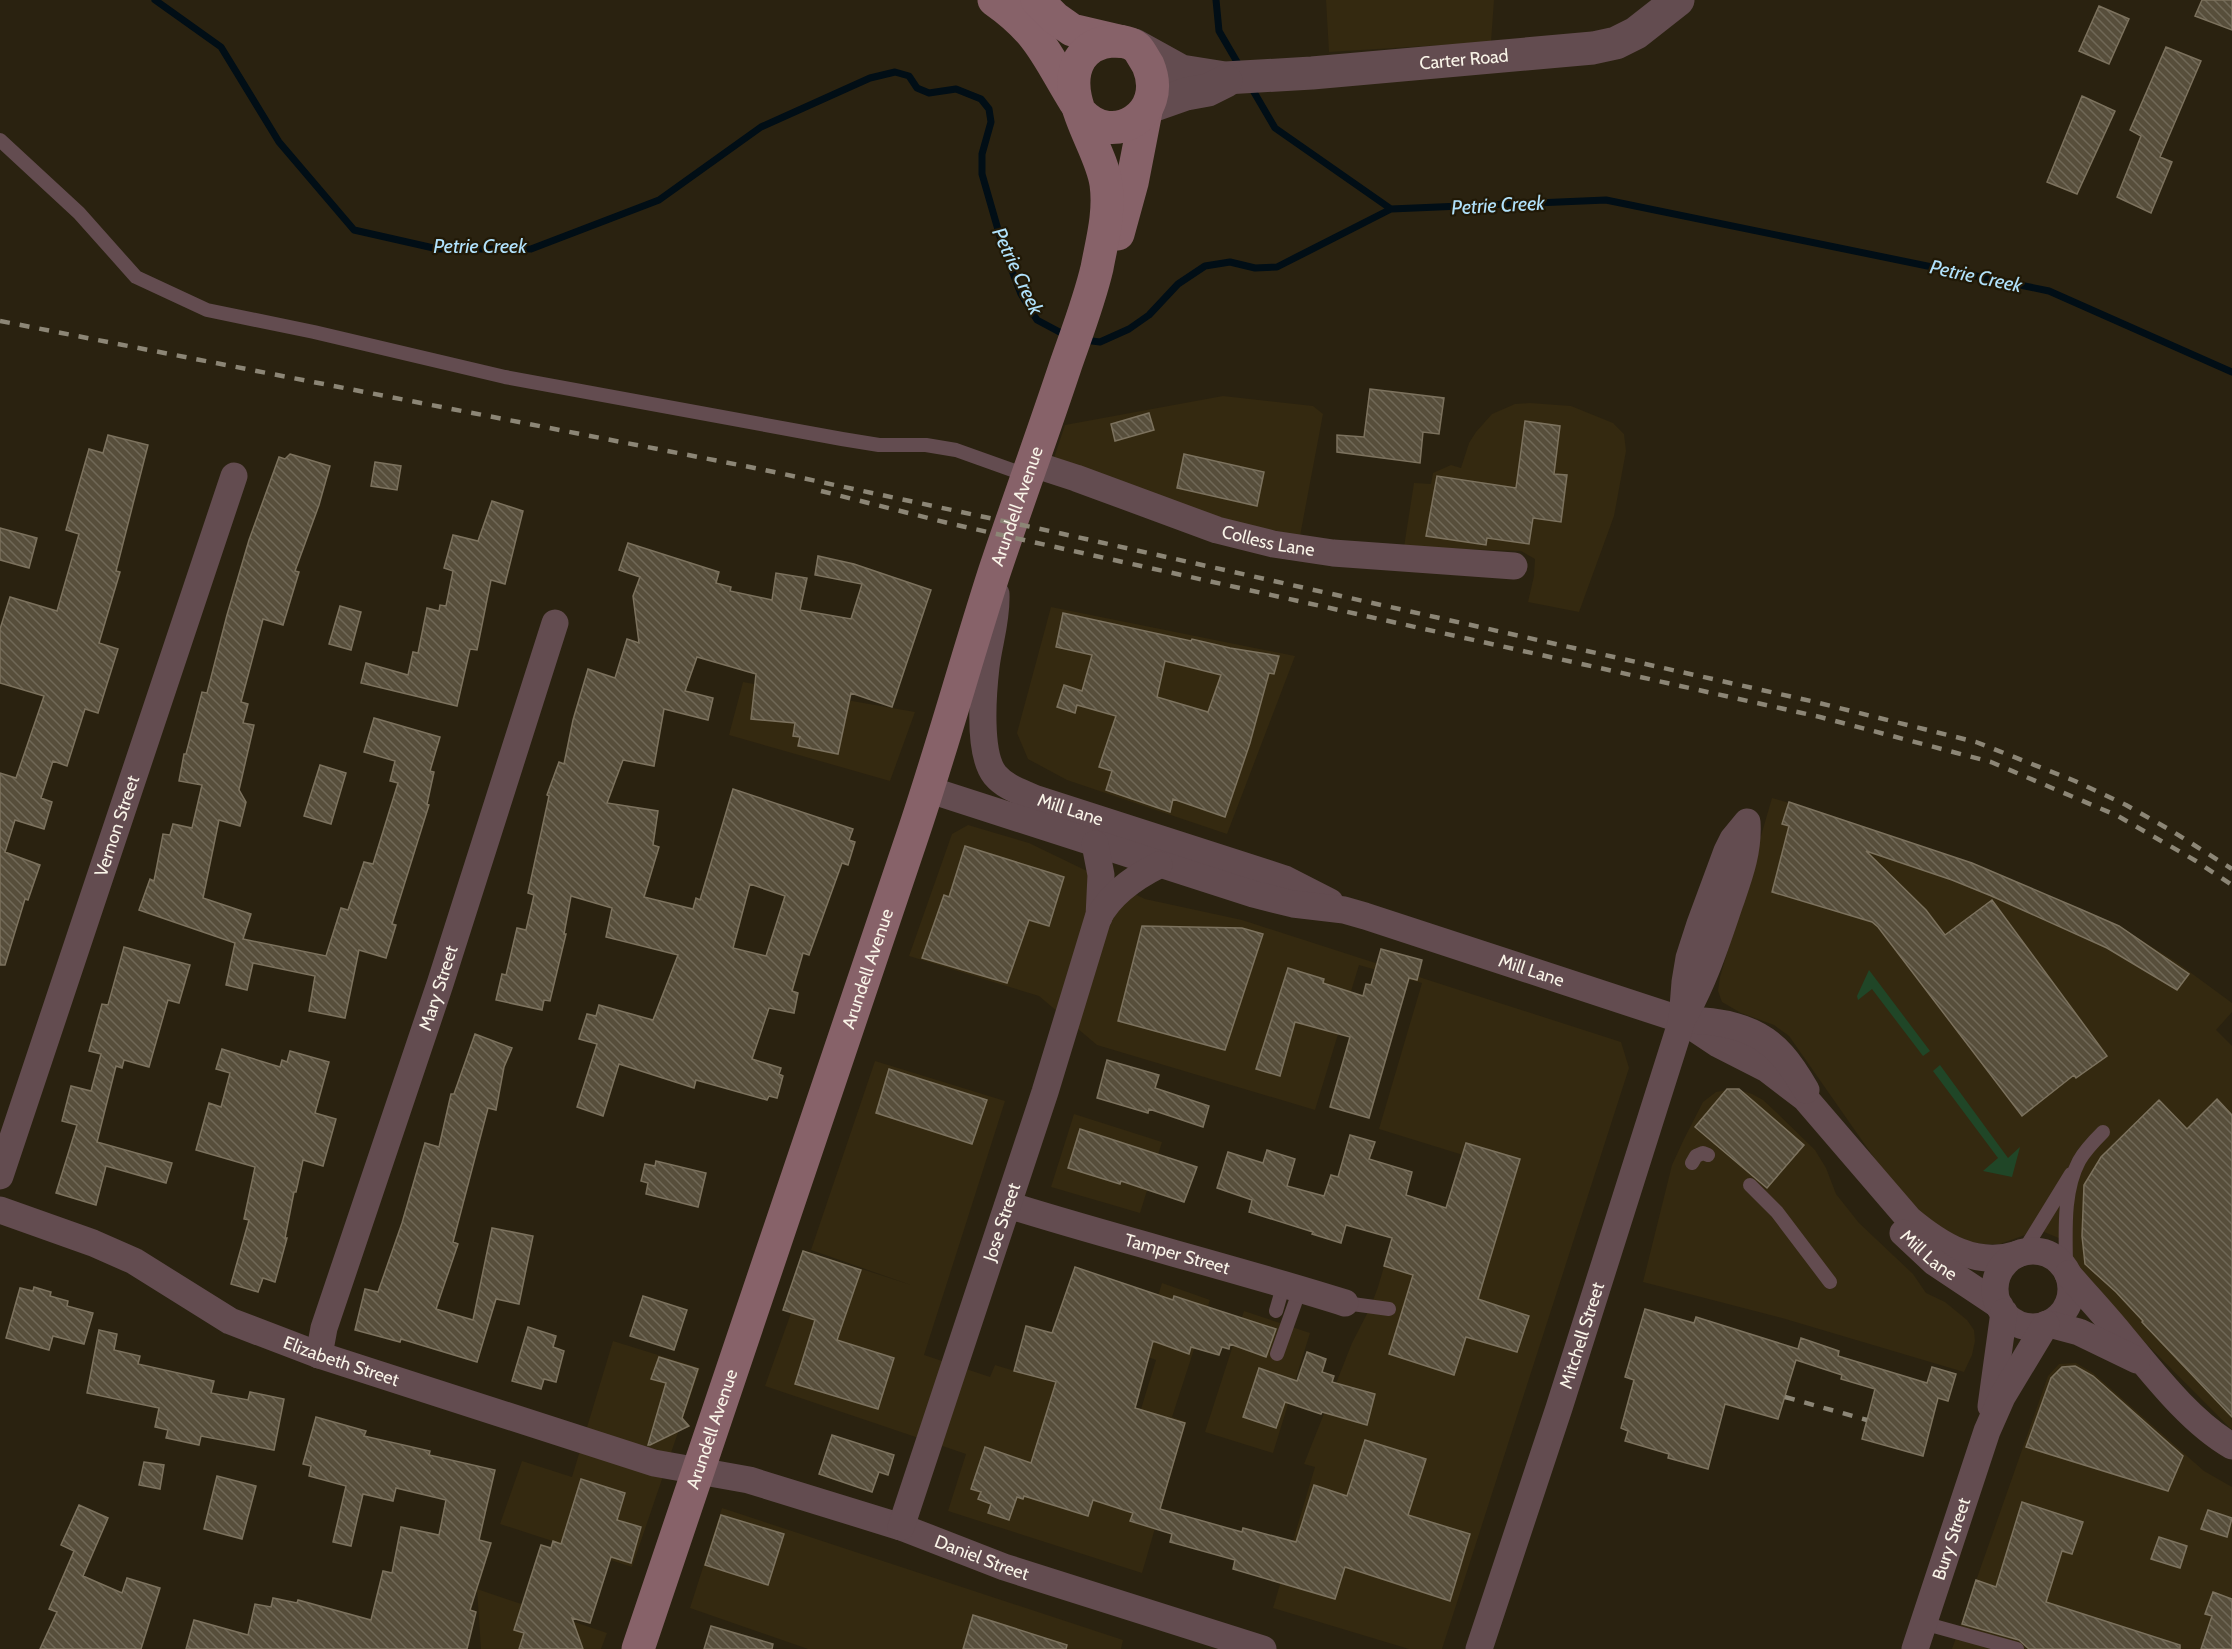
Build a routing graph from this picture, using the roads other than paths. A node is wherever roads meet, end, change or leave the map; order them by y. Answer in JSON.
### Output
{"nodes":[{"id":1,"x":994,"y":0,"type":"edge"},
{"id":2,"x":1037,"y":0,"type":"edge"},
{"id":3,"x":1678,"y":0,"type":"edge"},
{"id":4,"x":1126,"y":43,"type":"junction"},
{"id":5,"x":1222,"y":80,"type":"junction"},
{"id":6,"x":1147,"y":109,"type":"junction"},
{"id":7,"x":1079,"y":110,"type":"junction"},
{"id":8,"x":0,"y":140,"type":"edge"},
{"id":9,"x":1097,"y":272,"type":"junction"},
{"id":10,"x":1031,"y":470,"type":"junction"},
{"id":11,"x":234,"y":476,"type":"dead end"},
{"id":12,"x":1514,"y":566,"type":"dead end"},
{"id":13,"x":995,"y":570,"type":"junction"},
{"id":14,"x":555,"y":623,"type":"dead end"},
{"id":15,"x":927,"y":789,"type":"junction"},
{"id":16,"x":1750,"y":812,"type":"dead end"},
{"id":17,"x":1095,"y":844,"type":"junction"},
{"id":18,"x":1159,"y":865,"type":"junction"},
{"id":19,"x":1344,"y":910,"type":"junction"},
{"id":20,"x":1098,"y":918,"type":"junction"},
{"id":21,"x":1682,"y":1020,"type":"junction"},
{"id":22,"x":2103,"y":1132,"type":"dead end"},
{"id":23,"x":2083,"y":1154,"type":"junction"},
{"id":24,"x":1708,"y":1155,"type":"dead end"},
{"id":25,"x":1856,"y":1160,"type":"junction"},
{"id":26,"x":1692,"y":1163,"type":"dead end"},
{"id":27,"x":0,"y":1176,"type":"edge"},
{"id":28,"x":1750,"y":1185,"type":"dead end"},
{"id":29,"x":1008,"y":1205,"type":"junction"},
{"id":30,"x":0,"y":1210,"type":"edge"},
{"id":31,"x":2021,"y":1253,"type":"junction"},
{"id":32,"x":2067,"y":1272,"type":"junction"},
{"id":33,"x":1830,"y":1282,"type":"dead end"},
{"id":34,"x":1292,"y":1286,"type":"junction"},
{"id":35,"x":1345,"y":1303,"type":"joint"},
{"id":36,"x":1389,"y":1308,"type":"dead end"},
{"id":37,"x":2002,"y":1309,"type":"junction"},
{"id":38,"x":1276,"y":1311,"type":"dead end"},
{"id":39,"x":2047,"y":1324,"type":"junction"},
{"id":40,"x":319,"y":1354,"type":"junction"},
{"id":41,"x":1277,"y":1354,"type":"dead end"},
{"id":42,"x":2143,"y":1363,"type":"junction"},
{"id":43,"x":1987,"y":1431,"type":"junction"},
{"id":44,"x":2232,"y":1446,"type":"edge"},
{"id":45,"x":699,"y":1471,"type":"junction"},
{"id":46,"x":901,"y":1527,"type":"junction"},
{"id":47,"x":1923,"y":1623,"type":"junction"},
{"id":48,"x":639,"y":1649,"type":"edge"},
{"id":49,"x":1263,"y":1649,"type":"edge"},
{"id":50,"x":1479,"y":1649,"type":"edge"},
{"id":51,"x":1915,"y":1649,"type":"edge"},
{"id":52,"x":2017,"y":1649,"type":"edge"}],
"edges":[{"from":1,"to":7,"type":"main road"},
{"from":2,"to":4,"type":"main road"},
{"from":3,"to":5,"type":"street","name":"Carter Road"},
{"from":4,"to":5,"type":"street","name":"Carter Road"},
{"from":4,"to":6,"type":"main road"},
{"from":4,"to":7,"type":"main road"},
{"from":5,"to":6,"type":"street","name":"Carter Road"},
{"from":6,"to":7,"type":"main road"},
{"from":6,"to":9,"type":"main road","name":"Arundell Avenue"},
{"from":7,"to":9,"type":"main road","name":"Arundell Avenue"},
{"from":8,"to":10,"type":"lane"},
{"from":9,"to":10,"type":"main road","name":"Arundell Avenue"},
{"from":10,"to":12,"type":"street","name":"Colless Lane"},
{"from":10,"to":13,"type":"main road","name":"Arundell Avenue"},
{"from":11,"to":27,"type":"street","name":"Vernon Street"},
{"from":13,"to":15,"type":"main road","name":"Arundell Avenue"},
{"from":13,"to":19,"type":"street","name":"Mill Lane"},
{"from":14,"to":40,"type":"street","name":"Mary Street"},
{"from":15,"to":17,"type":"street","name":"Mill Lane"},
{"from":15,"to":45,"type":"main road","name":"Arundell Avenue"},
{"from":16,"to":21,"type":"street","name":"Mitchell Street"},
{"from":17,"to":18,"type":"street","name":"Mill Lane"},
{"from":17,"to":20,"type":"street","name":"Jose Street"},
{"from":18,"to":19,"type":"street","name":"Mill Lane"},
{"from":18,"to":20,"type":"street","name":"Jose Street"},
{"from":19,"to":21,"type":"street","name":"Mill Lane"},
{"from":20,"to":29,"type":"street","name":"Jose Street"},
{"from":21,"to":25,"type":"street","name":"Mill Lane"},
{"from":21,"to":50,"type":"street","name":"Mitchell Street"},
{"from":22,"to":23,"type":"lane"},
{"from":23,"to":31,"type":"lane"},
{"from":23,"to":32,"type":"lane"},
{"from":24,"to":26,"type":"lane"},
{"from":25,"to":31,"type":"street","name":"Mill Lane"},
{"from":25,"to":37,"type":"street","name":"Mill Lane"},
{"from":28,"to":33,"type":"lane"},
{"from":29,"to":34,"type":"street","name":"Tamper Street"},
{"from":29,"to":46,"type":"street","name":"Jose Street"},
{"from":30,"to":40,"type":"street","name":"Elizabeth Street"},
{"from":31,"to":32,"type":"street"},
{"from":31,"to":37,"type":"street"},
{"from":32,"to":39,"type":"street"},
{"from":32,"to":42,"type":"street"},
{"from":34,"to":35,"type":"street","name":"Tamper Street"},
{"from":34,"to":38,"type":"lane"},
{"from":34,"to":41,"type":"lane"},
{"from":35,"to":36,"type":"lane"},
{"from":37,"to":39,"type":"street"},
{"from":37,"to":43,"type":"street","name":"Bury Street"},
{"from":39,"to":42,"type":"street"},
{"from":39,"to":43,"type":"street","name":"Bury Street"},
{"from":40,"to":45,"type":"street","name":"Elizabeth Street"},
{"from":42,"to":44,"type":"street"},
{"from":43,"to":47,"type":"street","name":"Bury Street"},
{"from":45,"to":46,"type":"street","name":"Daniel Street"},
{"from":45,"to":48,"type":"main road","name":"Arundell Avenue"},
{"from":46,"to":49,"type":"street","name":"Daniel Street"},
{"from":47,"to":51,"type":"street","name":"Bury Street"},
{"from":47,"to":52,"type":"lane"}]}
